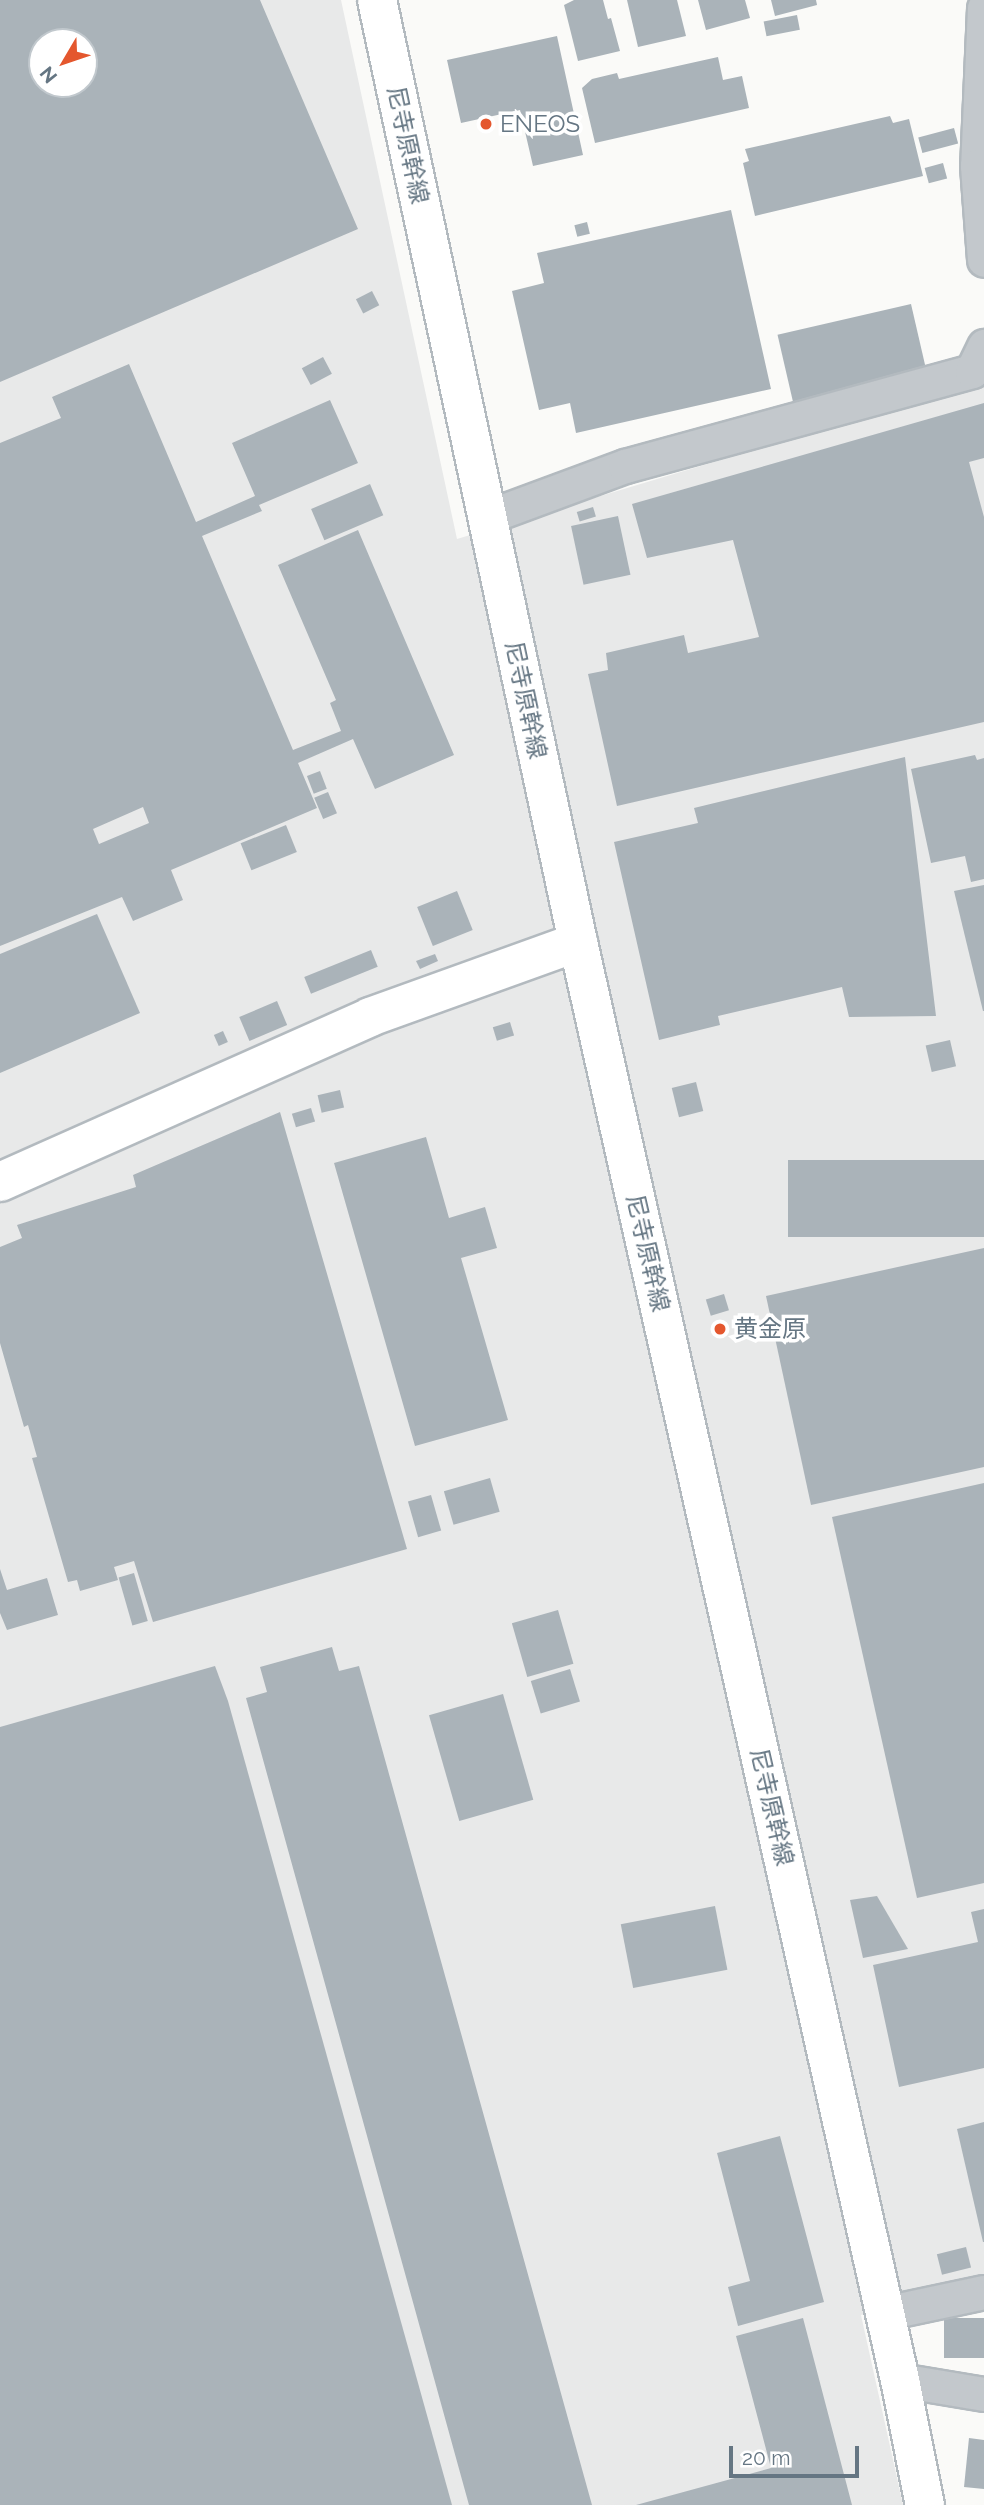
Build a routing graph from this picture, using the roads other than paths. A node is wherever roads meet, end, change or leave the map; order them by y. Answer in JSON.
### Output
{"nodes":[{"id":1,"x":377,"y":0,"type":"edge"},
{"id":2,"x":984,"y":8,"type":"edge"},
{"id":3,"x":984,"y":260,"type":"edge"},
{"id":4,"x":984,"y":346,"type":"edge"},
{"id":5,"x":487,"y":517,"type":"junction"},
{"id":6,"x":578,"y":942,"type":"junction"},
{"id":7,"x":0,"y":1182,"type":"edge"},
{"id":8,"x":984,"y":2292,"type":"edge"},
{"id":9,"x":885,"y":2313,"type":"junction"},
{"id":10,"x":900,"y":2379,"type":"junction"},
{"id":11,"x":984,"y":2394,"type":"edge"},
{"id":12,"x":925,"y":2505,"type":"edge"}],
"edges":[{"from":1,"to":5,"type":"street","name":"尼寺原幹線"},
{"from":2,"to":3,"type":"street"},
{"from":4,"to":5,"type":"street"},
{"from":5,"to":6,"type":"street","name":"尼寺原幹線"},
{"from":6,"to":7,"type":"street"},
{"from":6,"to":9,"type":"street","name":"尼寺原幹線"},
{"from":8,"to":9,"type":"street"},
{"from":9,"to":10,"type":"street","name":"尼寺原幹線"},
{"from":10,"to":11,"type":"street"},
{"from":10,"to":12,"type":"street","name":"尼寺原幹線"}]}
